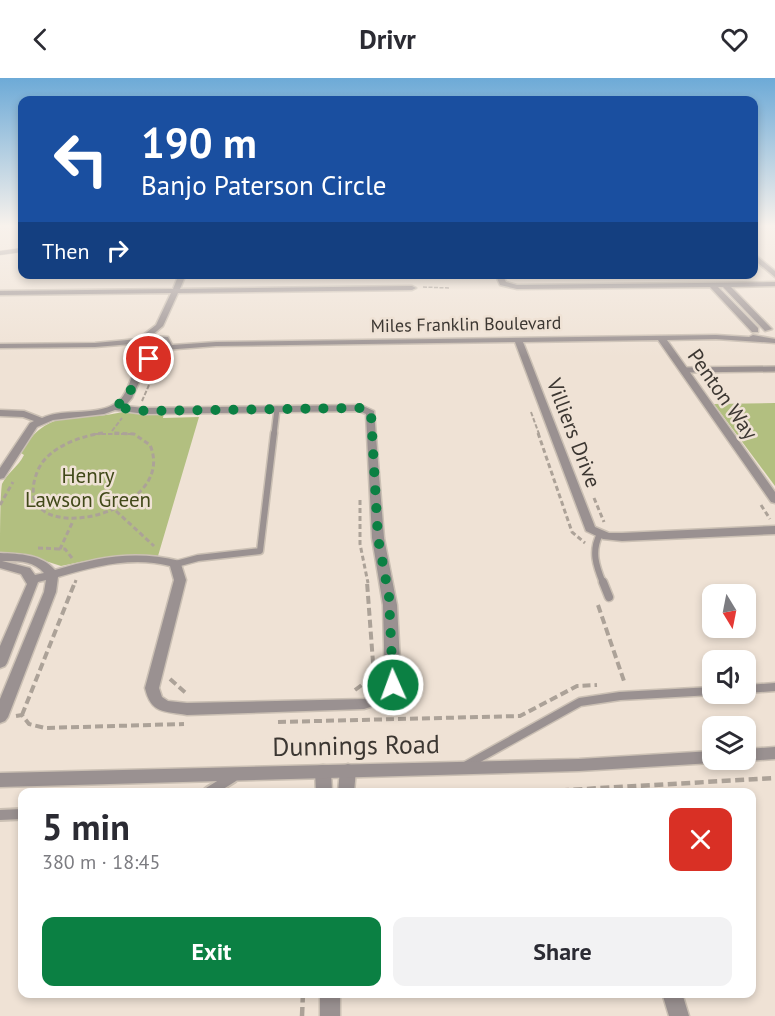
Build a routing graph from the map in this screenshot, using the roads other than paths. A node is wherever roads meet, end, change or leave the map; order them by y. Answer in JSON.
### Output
{"nodes":[{"id":1,"x":181,"y":279,"type":"edge"},
{"id":2,"x":500,"y":279,"type":"edge"},
{"id":3,"x":642,"y":279,"type":"edge"},
{"id":4,"x":775,"y":284,"type":"edge"},
{"id":5,"x":712,"y":285,"type":"junction"},
{"id":6,"x":725,"y":285,"type":"junction"},
{"id":7,"x":647,"y":286,"type":"junction"},
{"id":8,"x":412,"y":288,"type":"road end"},
{"id":9,"x":176,"y":290,"type":"junction"},
{"id":10,"x":0,"y":293,"type":"edge"},
{"id":11,"x":159,"y":326,"type":"junction"},
{"id":12,"x":753,"y":330,"type":"junction"},
{"id":13,"x":773,"y":331,"type":"edge"},
{"id":14,"x":716,"y":337,"type":"junction"},
{"id":15,"x":661,"y":338,"type":"junction"},
{"id":16,"x":518,"y":340,"type":"junction"},
{"id":17,"x":760,"y":340,"type":"junction"},
{"id":18,"x":775,"y":341,"type":"edge"},
{"id":19,"x":164,"y":344,"type":"junction"},
{"id":20,"x":139,"y":345,"type":"junction"},
{"id":21,"x":0,"y":346,"type":"edge"},
{"id":22,"x":141,"y":368,"type":"junction"},
{"id":23,"x":775,"y":369,"type":"edge"},
{"id":24,"x":684,"y":370,"type":"junction"},
{"id":25,"x":114,"y":407,"type":"junction"},
{"id":26,"x":277,"y":409,"type":"junction"},
{"id":27,"x":0,"y":413,"type":"edge"},
{"id":28,"x":42,"y":421,"type":"junction"},
{"id":29,"x":0,"y":476,"type":"edge"},
{"id":30,"x":775,"y":500,"type":"edge"},
{"id":31,"x":775,"y":530,"type":"edge"},
{"id":32,"x":600,"y":534,"type":"junction"},
{"id":33,"x":0,"y":557,"type":"edge"},
{"id":34,"x":0,"y":564,"type":"edge"},
{"id":35,"x":176,"y":564,"type":"junction"},
{"id":36,"x":52,"y":575,"type":"junction"},
{"id":37,"x":33,"y":580,"type":"junction"},
{"id":38,"x":609,"y":597,"type":"road end"},
{"id":39,"x":0,"y":663,"type":"edge"},
{"id":40,"x":775,"y":687,"type":"edge"},
{"id":41,"x":756,"y":688,"type":"edge"},
{"id":42,"x":702,"y":692,"type":"edge"},
{"id":43,"x":0,"y":717,"type":"edge"},
{"id":44,"x":775,"y":753,"type":"edge"},
{"id":45,"x":756,"y":754,"type":"edge"},
{"id":46,"x":702,"y":757,"type":"edge"},
{"id":47,"x":461,"y":768,"type":"junction"},
{"id":48,"x":348,"y":770,"type":"junction"},
{"id":49,"x":323,"y":771,"type":"junction"},
{"id":50,"x":237,"y":774,"type":"junction"},
{"id":51,"x":0,"y":780,"type":"edge"},
{"id":52,"x":215,"y":788,"type":"edge"},
{"id":53,"x":324,"y":788,"type":"edge"},
{"id":54,"x":346,"y":788,"type":"edge"},
{"id":55,"x":18,"y":814,"type":"edge"},
{"id":56,"x":0,"y":815,"type":"edge"},
{"id":57,"x":330,"y":998,"type":"edge"},
{"id":58,"x":674,"y":998,"type":"edge"},
{"id":59,"x":330,"y":1016,"type":"edge"},
{"id":60,"x":679,"y":1016,"type":"edge"}],
"edges":[{"from":1,"to":9,"type":"street"},
{"from":2,"to":7,"type":"street"},
{"from":3,"to":7,"type":"street"},
{"from":4,"to":6,"type":"street"},
{"from":5,"to":6,"type":"street"},
{"from":5,"to":7,"type":"street"},
{"from":5,"to":12,"type":"street"},
{"from":6,"to":13,"type":"street"},
{"from":8,"to":9,"type":"street"},
{"from":9,"to":10,"type":"street"},
{"from":9,"to":11,"type":"street"},
{"from":11,"to":19,"type":"street"},
{"from":11,"to":20,"type":"street"},
{"from":12,"to":13,"type":"street","name":"Miles Franklin Boulevard"},
{"from":12,"to":14,"type":"street","name":"Miles Franklin Boulevard"},
{"from":12,"to":17,"type":"street"},
{"from":14,"to":15,"type":"street","name":"Miles Franklin Boulevard"},
{"from":14,"to":17,"type":"street","name":"Miles Franklin Boulevard"},
{"from":15,"to":16,"type":"street","name":"Miles Franklin Boulevard"},
{"from":15,"to":24,"type":"street","name":"Penton Way"},
{"from":16,"to":19,"type":"street","name":"Miles Franklin Boulevard"},
{"from":16,"to":32,"type":"street","name":"Villiers Drive"},
{"from":17,"to":18,"type":"street","name":"Miles Franklin Boulevard"},
{"from":19,"to":20,"type":"street"},
{"from":19,"to":20,"type":"street"},
{"from":19,"to":22,"type":"street"},
{"from":20,"to":21,"type":"street"},
{"from":20,"to":22,"type":"street"},
{"from":22,"to":25,"type":"street"},
{"from":23,"to":24,"type":"lane"},
{"from":24,"to":30,"type":"street","name":"Penton Way"},
{"from":25,"to":26,"type":"street"},
{"from":25,"to":28,"type":"street"},
{"from":26,"to":35,"type":"lane"},
{"from":26,"to":35,"type":"street"},
{"from":27,"to":28,"type":"street"},
{"from":28,"to":29,"type":"street"},
{"from":31,"to":32,"type":"street"},
{"from":32,"to":38,"type":"lane"},
{"from":33,"to":36,"type":"street"},
{"from":34,"to":37,"type":"street"},
{"from":35,"to":36,"type":"street"},
{"from":36,"to":37,"type":"street"},
{"from":36,"to":43,"type":"street"},
{"from":37,"to":39,"type":"street"},
{"from":40,"to":41,"type":"lane"},
{"from":42,"to":47,"type":"lane"},
{"from":44,"to":45,"type":"street"},
{"from":46,"to":47,"type":"street","name":"Dunnings Road"},
{"from":47,"to":48,"type":"street","name":"Dunnings Road"},
{"from":48,"to":49,"type":"street","name":"Dunnings Road"},
{"from":48,"to":54,"type":"street"},
{"from":49,"to":50,"type":"street","name":"Dunnings Road"},
{"from":49,"to":53,"type":"street"},
{"from":50,"to":51,"type":"street","name":"Dunnings Road"},
{"from":50,"to":52,"type":"lane"},
{"from":55,"to":56,"type":"lane"},
{"from":57,"to":59,"type":"street"},
{"from":58,"to":60,"type":"street"}]}
